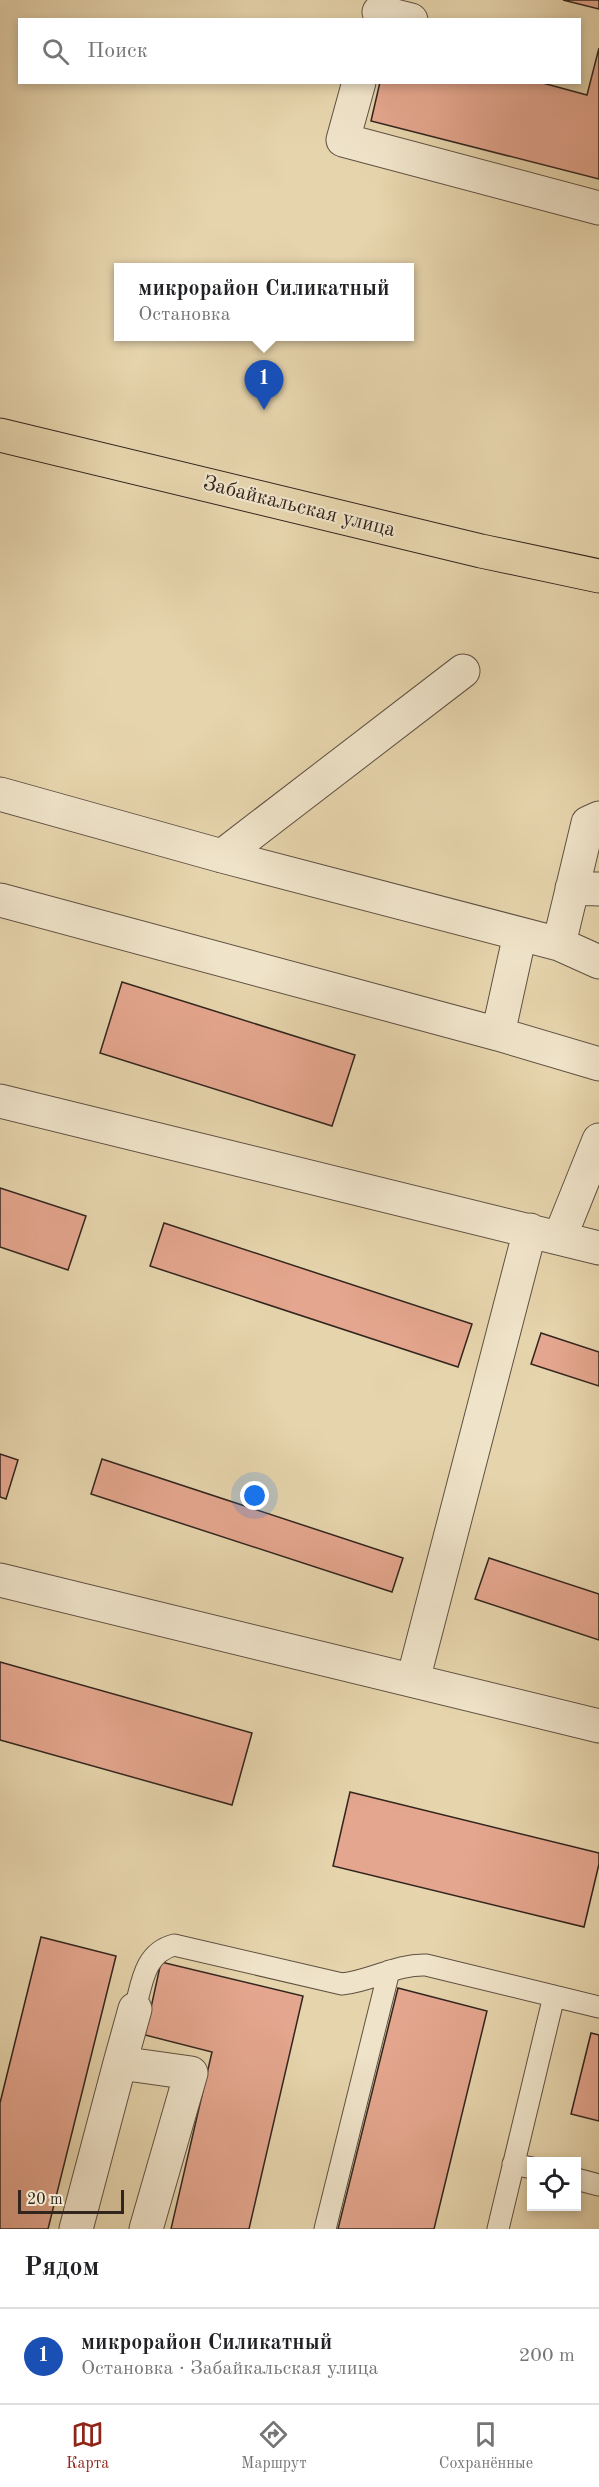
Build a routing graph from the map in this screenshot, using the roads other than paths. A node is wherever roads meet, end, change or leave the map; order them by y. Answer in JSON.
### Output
{"nodes":[{"id":1,"x":379,"y":10,"type":"edge"},
{"id":2,"x":405,"y":18,"type":"edge"},
{"id":3,"x":358,"y":84,"type":"edge"},
{"id":4,"x":599,"y":208,"type":"edge"},
{"id":5,"x":0,"y":435,"type":"edge"},
{"id":6,"x":599,"y":576,"type":"edge"},
{"id":7,"x":464,"y":671,"type":"dead end"},
{"id":8,"x":0,"y":794,"type":"edge"},
{"id":9,"x":599,"y":818,"type":"edge"},
{"id":10,"x":222,"y":856,"type":"junction"},
{"id":11,"x":585,"y":889,"type":"edge"},
{"id":12,"x":0,"y":900,"type":"edge"},
{"id":13,"x":520,"y":934,"type":"junction"},
{"id":14,"x":559,"y":944,"type":"junction"},
{"id":15,"x":599,"y":962,"type":"edge"},
{"id":16,"x":498,"y":1034,"type":"junction"},
{"id":17,"x":599,"y":1064,"type":"edge"},
{"id":18,"x":0,"y":1101,"type":"edge"},
{"id":19,"x":599,"y":1140,"type":"edge"},
{"id":20,"x":545,"y":1234,"type":"junction"},
{"id":21,"x":599,"y":1248,"type":"edge"},
{"id":22,"x":0,"y":1580,"type":"edge"},
{"id":23,"x":413,"y":1680,"type":"junction"},
{"id":24,"x":599,"y":1726,"type":"edge"},
{"id":25,"x":389,"y":1971,"type":"junction"},
{"id":26,"x":554,"y":1996,"type":"junction"},
{"id":27,"x":599,"y":2007,"type":"edge"},
{"id":28,"x":135,"y":2009,"type":"joint"},
{"id":29,"x":120,"y":2063,"type":"junction"},
{"id":30,"x":522,"y":2166,"type":"edge"},
{"id":31,"x":581,"y":2180,"type":"edge"},
{"id":32,"x":599,"y":2185,"type":"edge"},
{"id":33,"x":76,"y":2229,"type":"edge"},
{"id":34,"x":146,"y":2229,"type":"edge"},
{"id":35,"x":325,"y":2229,"type":"edge"},
{"id":36,"x":498,"y":2229,"type":"edge"}],
"edges":[{"from":1,"to":2,"type":"street"},
{"from":3,"to":4,"type":"street"},
{"from":5,"to":6,"type":"main road","name":"Забайкальская улица"},
{"from":7,"to":10,"type":"street"},
{"from":8,"to":10,"type":"street"},
{"from":9,"to":11,"type":"street"},
{"from":10,"to":13,"type":"street"},
{"from":11,"to":14,"type":"street"},
{"from":12,"to":16,"type":"street"},
{"from":13,"to":14,"type":"street"},
{"from":13,"to":16,"type":"street"},
{"from":14,"to":15,"type":"street"},
{"from":16,"to":17,"type":"street"},
{"from":18,"to":20,"type":"street"},
{"from":19,"to":20,"type":"street"},
{"from":20,"to":21,"type":"street"},
{"from":20,"to":23,"type":"street"},
{"from":22,"to":23,"type":"street"},
{"from":23,"to":24,"type":"street"},
{"from":25,"to":26,"type":"lane"},
{"from":25,"to":28,"type":"lane"},
{"from":25,"to":35,"type":"lane"},
{"from":26,"to":27,"type":"lane"},
{"from":26,"to":30,"type":"lane"},
{"from":28,"to":29,"type":"street"},
{"from":29,"to":33,"type":"street"},
{"from":29,"to":34,"type":"street"},
{"from":30,"to":36,"type":"lane"},
{"from":31,"to":32,"type":"lane"}]}
